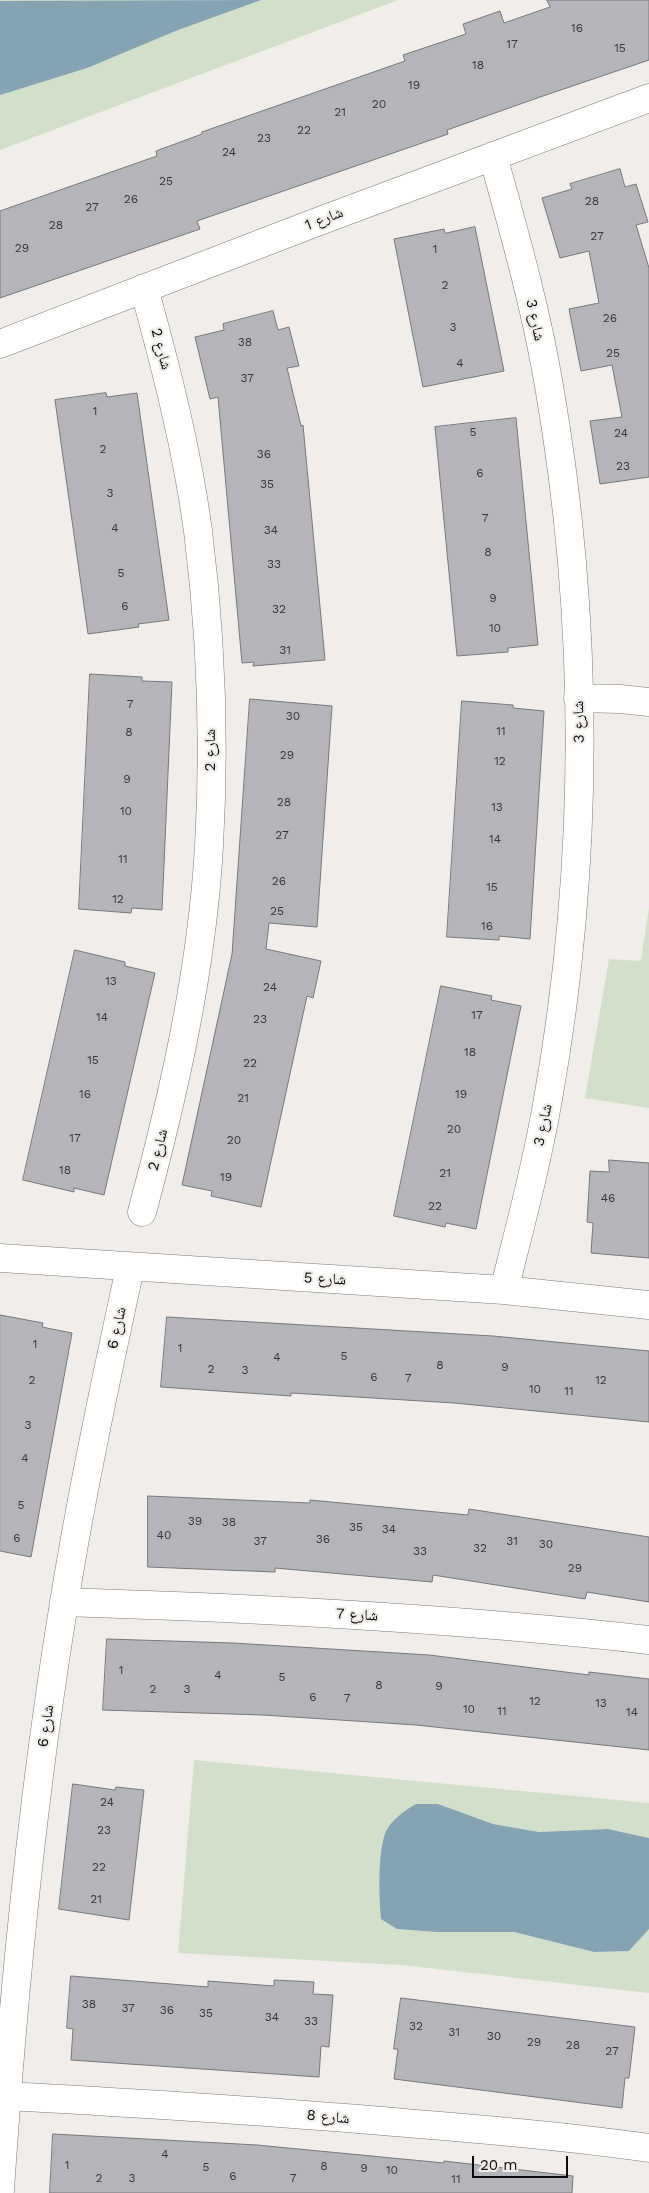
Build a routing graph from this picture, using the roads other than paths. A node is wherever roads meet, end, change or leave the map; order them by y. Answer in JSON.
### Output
{"nodes":[{"id":1,"x":649,"y":98,"type":"edge"},
{"id":2,"x":492,"y":156,"type":"junction"},
{"id":3,"x":144,"y":288,"type":"junction"},
{"id":4,"x":0,"y":344,"type":"edge"},
{"id":5,"x":578,"y":698,"type":"junction"},
{"id":6,"x":649,"y":702,"type":"edge"},
{"id":7,"x":142,"y":1212,"type":"dead end"},
{"id":8,"x":0,"y":1258,"type":"edge"},
{"id":9,"x":130,"y":1268,"type":"junction"},
{"id":10,"x":504,"y":1290,"type":"junction"},
{"id":11,"x":649,"y":1306,"type":"edge"},
{"id":12,"x":64,"y":1602,"type":"junction"},
{"id":13,"x":649,"y":1640,"type":"edge"},
{"id":14,"x":6,"y":2096,"type":"junction"},
{"id":15,"x":649,"y":2148,"type":"edge"},
{"id":16,"x":0,"y":2190,"type":"edge"}],
"edges":[{"from":1,"to":2,"type":"street","name":"شارع 1"},
{"from":2,"to":3,"type":"street","name":"شارع 1"},
{"from":2,"to":5,"type":"street","name":"شارع 3"},
{"from":3,"to":4,"type":"street","name":"شارع 1"},
{"from":3,"to":7,"type":"street","name":"شارع 2"},
{"from":5,"to":6,"type":"street"},
{"from":5,"to":10,"type":"street","name":"شارع 3"},
{"from":8,"to":9,"type":"street","name":"شارع 5"},
{"from":9,"to":10,"type":"street","name":"شارع 5"},
{"from":9,"to":12,"type":"street","name":"شارع 6"},
{"from":10,"to":11,"type":"street","name":"شارع 5"},
{"from":12,"to":13,"type":"street","name":"شارع 7"},
{"from":12,"to":14,"type":"street","name":"شارع 6"},
{"from":14,"to":15,"type":"street","name":"شارع 8"},
{"from":14,"to":16,"type":"street","name":"شارع 6"}]}
